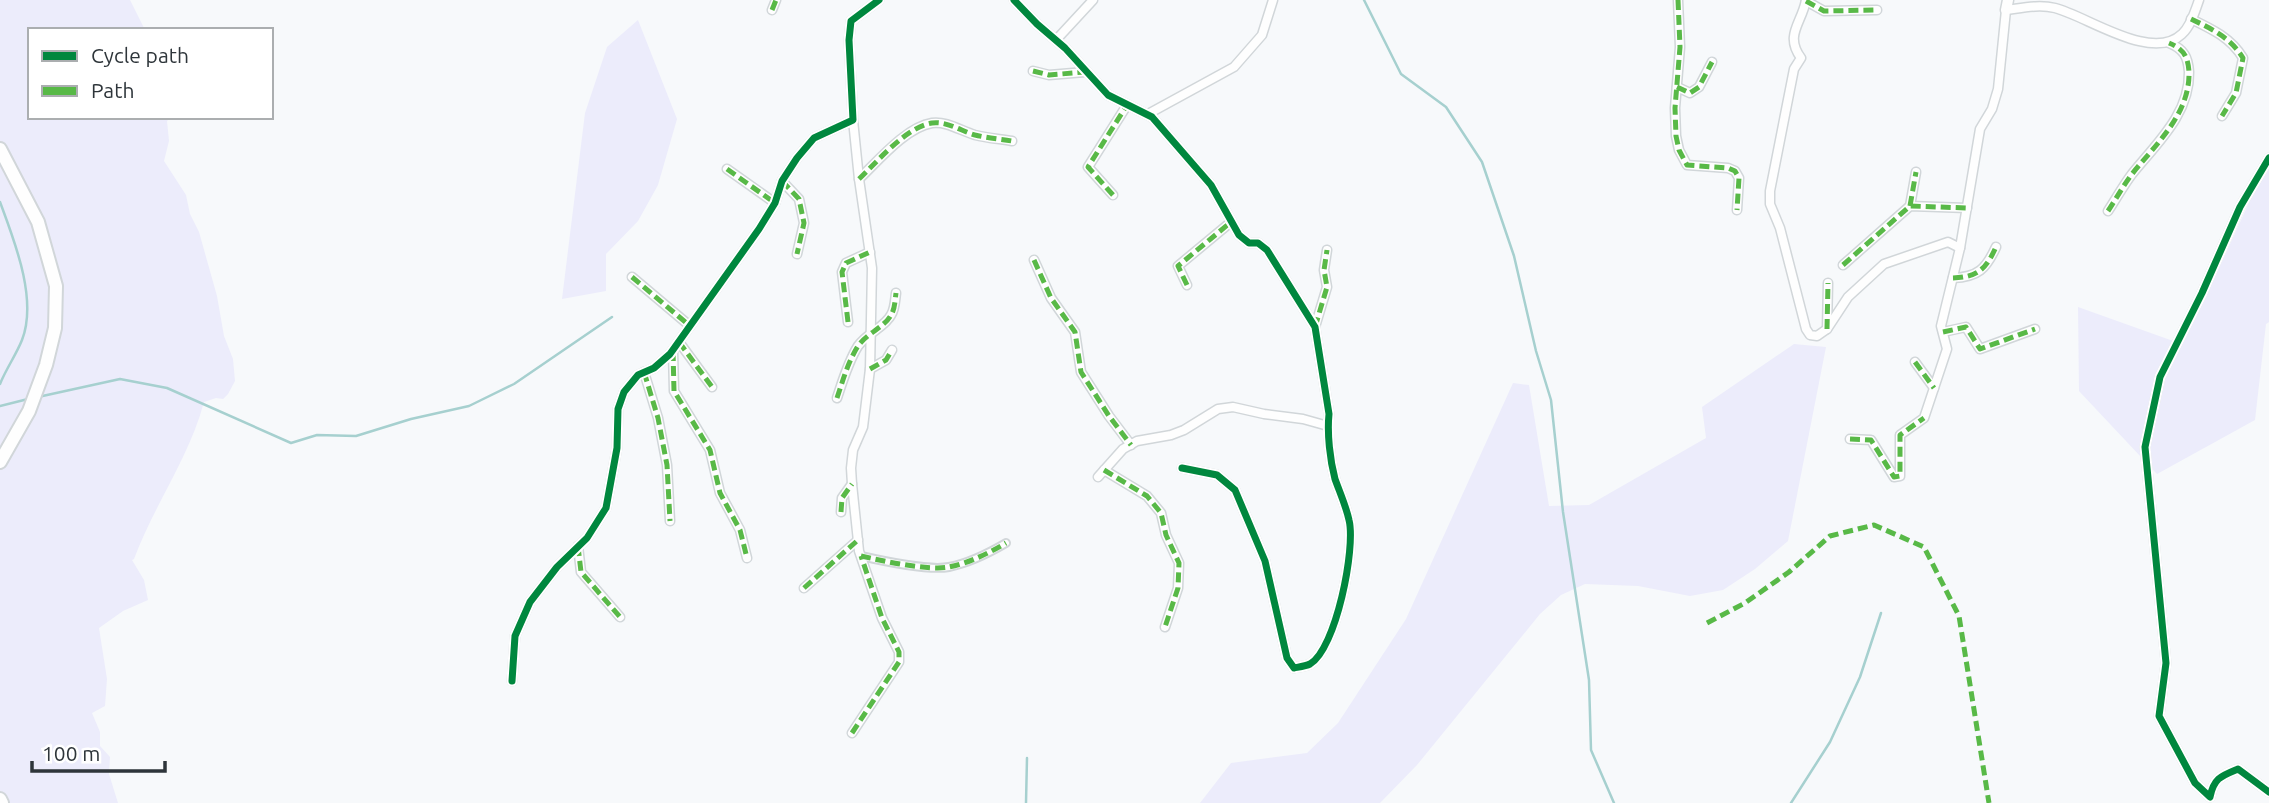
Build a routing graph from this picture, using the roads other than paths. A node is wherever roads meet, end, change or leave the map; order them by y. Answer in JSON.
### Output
{"nodes":[{"id":1,"x":776,"y":0,"type":"edge"},
{"id":2,"x":879,"y":0,"type":"edge"},
{"id":3,"x":1014,"y":0,"type":"edge"},
{"id":4,"x":1093,"y":0,"type":"edge"},
{"id":5,"x":1273,"y":0,"type":"edge"},
{"id":6,"x":1678,"y":0,"type":"edge"},
{"id":7,"x":2199,"y":0,"type":"edge"},
{"id":8,"x":1806,"y":1,"type":"edge"},
{"id":9,"x":869,"y":4,"type":"edge"},
{"id":10,"x":2007,"y":5,"type":"edge"},
{"id":11,"x":1877,"y":9,"type":"dead end"},
{"id":12,"x":772,"y":10,"type":"dead end"},
{"id":13,"x":2192,"y":19,"type":"junction"},
{"id":14,"x":1056,"y":40,"type":"junction"},
{"id":15,"x":2169,"y":43,"type":"junction"},
{"id":16,"x":1712,"y":62,"type":"dead end"},
{"id":17,"x":1033,"y":71,"type":"dead end"},
{"id":18,"x":1085,"y":72,"type":"junction"},
{"id":19,"x":1677,"y":87,"type":"junction"},
{"id":20,"x":1127,"y":105,"type":"junction"},
{"id":21,"x":1148,"y":114,"type":"junction"},
{"id":22,"x":2222,"y":116,"type":"dead end"},
{"id":23,"x":853,"y":120,"type":"junction"},
{"id":24,"x":1013,"y":141,"type":"dead end"},
{"id":25,"x":0,"y":149,"type":"edge"},
{"id":26,"x":2269,"y":158,"type":"edge"},
{"id":27,"x":727,"y":169,"type":"dead end"},
{"id":28,"x":1916,"y":172,"type":"dead end"},
{"id":29,"x":859,"y":179,"type":"junction"},
{"id":30,"x":782,"y":181,"type":"junction"},
{"id":31,"x":1113,"y":195,"type":"dead end"},
{"id":32,"x":775,"y":203,"type":"junction"},
{"id":33,"x":1910,"y":206,"type":"junction"},
{"id":34,"x":1967,"y":208,"type":"junction"},
{"id":35,"x":1737,"y":210,"type":"dead end"},
{"id":36,"x":2108,"y":211,"type":"dead end"},
{"id":37,"x":1231,"y":222,"type":"junction"},
{"id":38,"x":1996,"y":247,"type":"dead end"},
{"id":39,"x":1960,"y":248,"type":"junction"},
{"id":40,"x":1327,"y":250,"type":"dead end"},
{"id":41,"x":870,"y":252,"type":"junction"},
{"id":42,"x":797,"y":254,"type":"dead end"},
{"id":43,"x":1034,"y":260,"type":"dead end"},
{"id":44,"x":1843,"y":265,"type":"dead end"},
{"id":45,"x":632,"y":277,"type":"dead end"},
{"id":46,"x":1953,"y":278,"type":"junction"},
{"id":47,"x":1828,"y":283,"type":"dead end"},
{"id":48,"x":1187,"y":285,"type":"dead end"},
{"id":49,"x":897,"y":293,"type":"dead end"},
{"id":50,"x":848,"y":322,"type":"dead end"},
{"id":51,"x":690,"y":326,"type":"junction"},
{"id":52,"x":1315,"y":327,"type":"junction"},
{"id":53,"x":1827,"y":329,"type":"junction"},
{"id":54,"x":2035,"y":329,"type":"dead end"},
{"id":55,"x":1943,"y":331,"type":"junction"},
{"id":56,"x":871,"y":332,"type":"junction"},
{"id":57,"x":676,"y":346,"type":"junction"},
{"id":58,"x":892,"y":350,"type":"dead end"},
{"id":59,"x":1915,"y":362,"type":"dead end"},
{"id":60,"x":870,"y":369,"type":"junction"},
{"id":61,"x":644,"y":372,"type":"junction"},
{"id":62,"x":712,"y":387,"type":"dead end"},
{"id":63,"x":1934,"y":388,"type":"junction"},
{"id":64,"x":837,"y":398,"type":"dead end"},
{"id":65,"x":1328,"y":426,"type":"junction"},
{"id":66,"x":1850,"y":439,"type":"dead end"},
{"id":67,"x":1131,"y":445,"type":"junction"},
{"id":68,"x":0,"y":462,"type":"edge"},
{"id":69,"x":1182,"y":468,"type":"dead end"},
{"id":70,"x":852,"y":484,"type":"junction"},
{"id":71,"x":841,"y":512,"type":"dead end"},
{"id":72,"x":670,"y":521,"type":"dead end"},
{"id":73,"x":858,"y":540,"type":"junction"},
{"id":74,"x":1006,"y":543,"type":"dead end"},
{"id":75,"x":578,"y":546,"type":"junction"},
{"id":76,"x":861,"y":556,"type":"junction"},
{"id":77,"x":747,"y":558,"type":"dead end"},
{"id":78,"x":804,"y":588,"type":"dead end"},
{"id":79,"x":620,"y":617,"type":"dead end"},
{"id":80,"x":1165,"y":628,"type":"dead end"},
{"id":81,"x":512,"y":681,"type":"dead end"},
{"id":82,"x":852,"y":733,"type":"dead end"},
{"id":83,"x":2269,"y":792,"type":"edge"}],
"edges":[{"from":1,"to":12,"type":"street"},
{"from":2,"to":9,"type":"street"},
{"from":3,"to":14,"type":"street"},
{"from":4,"to":14,"type":"street"},
{"from":5,"to":21,"type":"street"},
{"from":6,"to":19,"type":"street"},
{"from":7,"to":13,"type":"street"},
{"from":8,"to":11,"type":"street"},
{"from":8,"to":53,"type":"street"},
{"from":9,"to":23,"type":"street"},
{"from":10,"to":15,"type":"street"},
{"from":10,"to":34,"type":"street"},
{"from":13,"to":15,"type":"street"},
{"from":13,"to":22,"type":"street"},
{"from":14,"to":18,"type":"street"},
{"from":15,"to":36,"type":"street"},
{"from":16,"to":19,"type":"street"},
{"from":17,"to":18,"type":"street"},
{"from":18,"to":20,"type":"street"},
{"from":19,"to":35,"type":"street"},
{"from":20,"to":21,"type":"street"},
{"from":20,"to":31,"type":"street"},
{"from":21,"to":37,"type":"street"},
{"from":23,"to":29,"type":"street"},
{"from":23,"to":30,"type":"street"},
{"from":24,"to":29,"type":"street"},
{"from":25,"to":68,"type":"main road"},
{"from":26,"to":83,"type":"street"},
{"from":27,"to":32,"type":"street"},
{"from":28,"to":33,"type":"street"},
{"from":29,"to":41,"type":"street"},
{"from":30,"to":32,"type":"street"},
{"from":30,"to":42,"type":"street"},
{"from":32,"to":51,"type":"street"},
{"from":33,"to":34,"type":"street"},
{"from":33,"to":44,"type":"street"},
{"from":34,"to":39,"type":"street"},
{"from":37,"to":48,"type":"street"},
{"from":37,"to":52,"type":"street"},
{"from":38,"to":46,"type":"street"},
{"from":39,"to":46,"type":"street"},
{"from":39,"to":53,"type":"street"},
{"from":40,"to":52,"type":"street"},
{"from":41,"to":50,"type":"street"},
{"from":41,"to":56,"type":"street"},
{"from":43,"to":67,"type":"street"},
{"from":45,"to":51,"type":"street"},
{"from":46,"to":55,"type":"street"},
{"from":47,"to":53,"type":"street"},
{"from":49,"to":56,"type":"street"},
{"from":51,"to":57,"type":"street"},
{"from":52,"to":65,"type":"street"},
{"from":54,"to":55,"type":"street"},
{"from":55,"to":63,"type":"street"},
{"from":56,"to":60,"type":"street"},
{"from":56,"to":64,"type":"street"},
{"from":57,"to":61,"type":"street"},
{"from":57,"to":62,"type":"street"},
{"from":57,"to":77,"type":"street"},
{"from":58,"to":60,"type":"street"},
{"from":59,"to":63,"type":"street"},
{"from":60,"to":70,"type":"street"},
{"from":61,"to":72,"type":"street"},
{"from":61,"to":75,"type":"street"},
{"from":63,"to":66,"type":"street"},
{"from":65,"to":67,"type":"street"},
{"from":65,"to":69,"type":"street"},
{"from":67,"to":80,"type":"street"},
{"from":70,"to":71,"type":"street"},
{"from":70,"to":73,"type":"street"},
{"from":73,"to":76,"type":"street"},
{"from":73,"to":78,"type":"street"},
{"from":74,"to":76,"type":"street"},
{"from":75,"to":79,"type":"street"},
{"from":75,"to":81,"type":"street"},
{"from":76,"to":82,"type":"street"}]}
